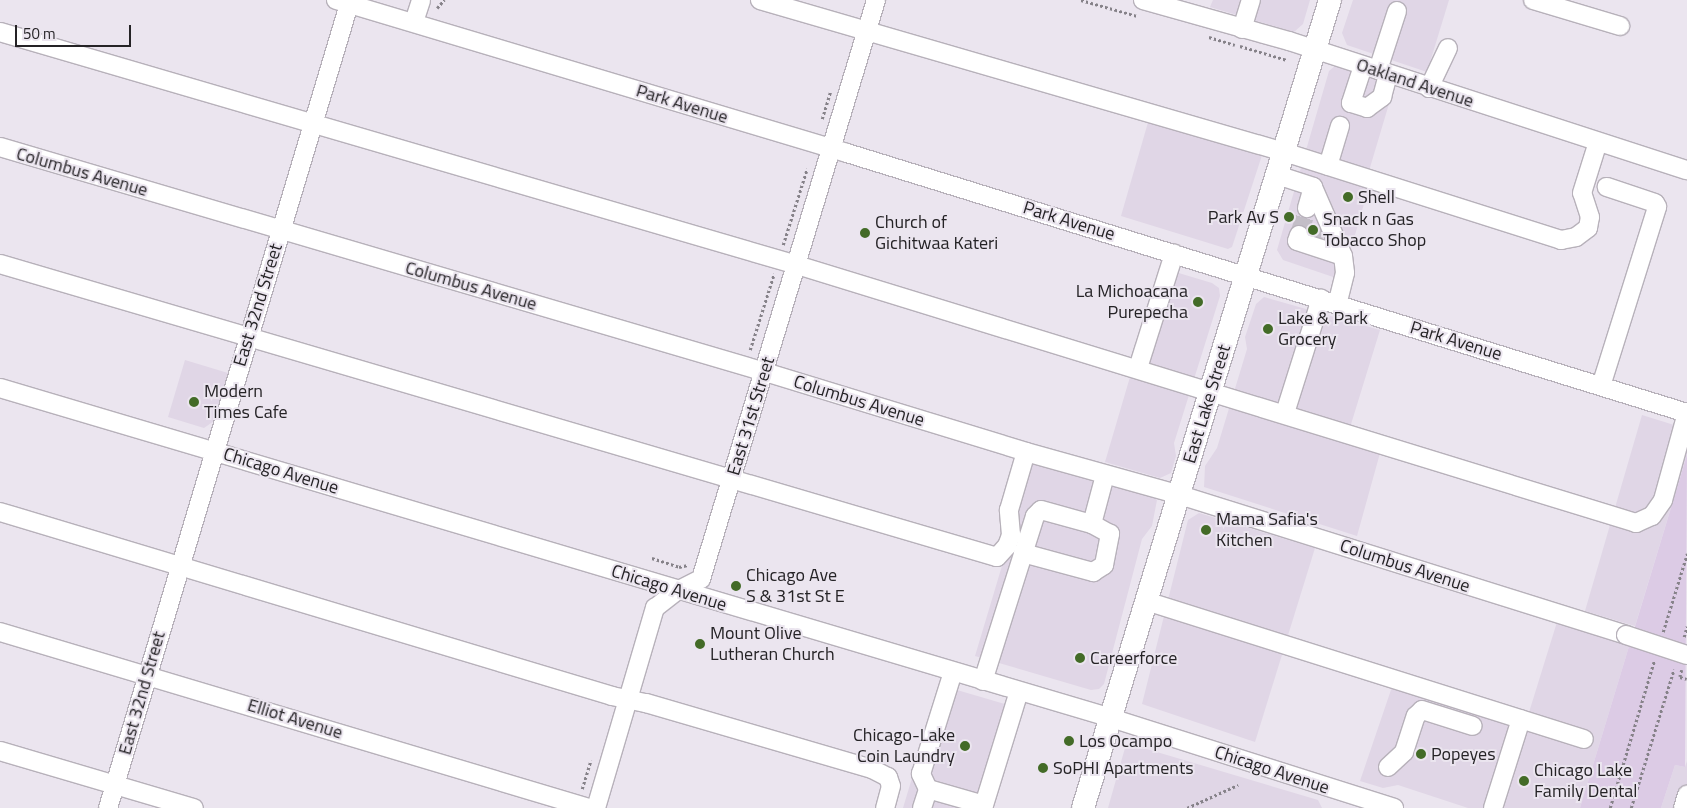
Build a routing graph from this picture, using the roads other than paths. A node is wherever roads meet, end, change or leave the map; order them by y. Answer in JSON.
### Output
{"nodes":[{"id":1,"x":422,"y":0,"type":"edge"},
{"id":2,"x":760,"y":0,"type":"edge"},
{"id":3,"x":876,"y":0,"type":"edge"},
{"id":4,"x":1143,"y":0,"type":"edge"},
{"id":5,"x":1251,"y":0,"type":"edge"},
{"id":6,"x":1330,"y":0,"type":"edge"},
{"id":7,"x":1533,"y":0,"type":"edge"},
{"id":8,"x":342,"y":2,"type":"edge"},
{"id":9,"x":1397,"y":12,"type":"dead end"},
{"id":10,"x":414,"y":22,"type":"junction"},
{"id":11,"x":1620,"y":26,"type":"dead end"},
{"id":12,"x":1242,"y":29,"type":"junction"},
{"id":13,"x":866,"y":30,"type":"junction"},
{"id":14,"x":0,"y":32,"type":"edge"},
{"id":15,"x":1448,"y":48,"type":"dead end"},
{"id":16,"x":1314,"y":51,"type":"junction"},
{"id":17,"x":1377,"y":70,"type":"junction"},
{"id":18,"x":1430,"y":88,"type":"junction"},
{"id":19,"x":313,"y":123,"type":"junction"},
{"id":20,"x":1340,"y":126,"type":"dead end"},
{"id":21,"x":1598,"y":142,"type":"junction"},
{"id":22,"x":0,"y":147,"type":"edge"},
{"id":23,"x":831,"y":149,"type":"junction"},
{"id":24,"x":1284,"y":152,"type":"junction"},
{"id":25,"x":1328,"y":166,"type":"junction"},
{"id":26,"x":1687,"y":170,"type":"edge"},
{"id":27,"x":1277,"y":175,"type":"junction"},
{"id":28,"x":1607,"y":187,"type":"dead end"},
{"id":29,"x":1314,"y":207,"type":"junction"},
{"id":30,"x":281,"y":230,"type":"junction"},
{"id":31,"x":1174,"y":254,"type":"junction"},
{"id":32,"x":1344,"y":256,"type":"junction"},
{"id":33,"x":0,"y":264,"type":"edge"},
{"id":34,"x":797,"y":265,"type":"junction"},
{"id":35,"x":1246,"y":276,"type":"junction"},
{"id":36,"x":1329,"y":302,"type":"junction"},
{"id":37,"x":248,"y":338,"type":"junction"},
{"id":38,"x":1138,"y":368,"type":"junction"},
{"id":39,"x":765,"y":372,"type":"junction"},
{"id":40,"x":1601,"y":386,"type":"junction"},
{"id":41,"x":0,"y":388,"type":"edge"},
{"id":42,"x":1211,"y":390,"type":"junction"},
{"id":43,"x":1285,"y":413,"type":"junction"},
{"id":44,"x":1687,"y":413,"type":"edge"},
{"id":45,"x":214,"y":450,"type":"junction"},
{"id":46,"x":1026,"y":452,"type":"junction"},
{"id":47,"x":1105,"y":475,"type":"junction"},
{"id":48,"x":732,"y":479,"type":"junction"},
{"id":49,"x":1180,"y":495,"type":"junction"},
{"id":50,"x":0,"y":512,"type":"edge"},
{"id":51,"x":1092,"y":524,"type":"junction"},
{"id":52,"x":1023,"y":553,"type":"junction"},
{"id":53,"x":180,"y":565,"type":"junction"},
{"id":54,"x":677,"y":591,"type":"junction"},
{"id":55,"x":1146,"y":601,"type":"junction"},
{"id":56,"x":0,"y":632,"type":"edge"},
{"id":57,"x":1682,"y":658,"type":"edge"},
{"id":58,"x":952,"y":672,"type":"junction"},
{"id":59,"x":147,"y":676,"type":"junction"},
{"id":60,"x":984,"y":681,"type":"junction"},
{"id":61,"x":1019,"y":691,"type":"junction"},
{"id":62,"x":628,"y":698,"type":"junction"},
{"id":63,"x":1110,"y":718,"type":"junction"},
{"id":64,"x":1521,"y":719,"type":"junction"},
{"id":65,"x":1473,"y":726,"type":"dead end"},
{"id":66,"x":1584,"y":739,"type":"dead end"},
{"id":67,"x":0,"y":751,"type":"edge"},
{"id":68,"x":1388,"y":767,"type":"dead end"},
{"id":69,"x":115,"y":784,"type":"junction"},
{"id":70,"x":928,"y":789,"type":"junction"},
{"id":71,"x":1687,"y":795,"type":"edge"},
{"id":72,"x":1345,"y":803,"type":"edge"},
{"id":73,"x":983,"y":807,"type":"edge"},
{"id":74,"x":108,"y":808,"type":"edge"},
{"id":75,"x":194,"y":808,"type":"edge"},
{"id":76,"x":589,"y":808,"type":"edge"},
{"id":77,"x":596,"y":808,"type":"edge"},
{"id":78,"x":885,"y":808,"type":"edge"},
{"id":79,"x":922,"y":808,"type":"edge"},
{"id":80,"x":1083,"y":808,"type":"edge"},
{"id":81,"x":1394,"y":808,"type":"edge"},
{"id":82,"x":1494,"y":808,"type":"edge"},
{"id":83,"x":1683,"y":808,"type":"edge"}],
"edges":[{"from":1,"to":10,"type":"street"},
{"from":2,"to":13,"type":"street"},
{"from":3,"to":13,"type":"street","name":"East 31st Street"},
{"from":4,"to":12,"type":"street","name":"Oakland Avenue"},
{"from":5,"to":12,"type":"street"},
{"from":6,"to":16,"type":"main road","name":"East Lake Street"},
{"from":7,"to":11,"type":"street"},
{"from":8,"to":10,"type":"street","name":"Park Avenue"},
{"from":8,"to":19,"type":"street","name":"East 32nd Street"},
{"from":9,"to":17,"type":"street"},
{"from":10,"to":23,"type":"street","name":"Park Avenue"},
{"from":12,"to":16,"type":"street","name":"Oakland Avenue"},
{"from":13,"to":23,"type":"street","name":"East 31st Street"},
{"from":13,"to":24,"type":"street"},
{"from":14,"to":19,"type":"street"},
{"from":15,"to":18,"type":"street"},
{"from":16,"to":17,"type":"street","name":"Oakland Avenue"},
{"from":16,"to":24,"type":"main road","name":"East Lake Street"},
{"from":17,"to":18,"type":"street","name":"Oakland Avenue"},
{"from":18,"to":21,"type":"street","name":"Oakland Avenue"},
{"from":19,"to":30,"type":"street","name":"East 32nd Street"},
{"from":19,"to":34,"type":"street"},
{"from":20,"to":25,"type":"street"},
{"from":21,"to":25,"type":"street"},
{"from":21,"to":26,"type":"street","name":"Oakland Avenue"},
{"from":22,"to":30,"type":"street","name":"Columbus Avenue"},
{"from":23,"to":31,"type":"street","name":"Park Avenue"},
{"from":23,"to":34,"type":"street","name":"East 31st Street"},
{"from":24,"to":25,"type":"street"},
{"from":24,"to":27,"type":"main road","name":"East Lake Street"},
{"from":27,"to":29,"type":"street"},
{"from":27,"to":35,"type":"main road","name":"East Lake Street"},
{"from":28,"to":40,"type":"street"},
{"from":29,"to":32,"type":"street"},
{"from":29,"to":32,"type":"street"},
{"from":30,"to":37,"type":"street","name":"East 32nd Street"},
{"from":30,"to":39,"type":"street","name":"Columbus Avenue"},
{"from":31,"to":35,"type":"street","name":"Park Avenue"},
{"from":31,"to":38,"type":"street"},
{"from":32,"to":36,"type":"street"},
{"from":33,"to":37,"type":"street"},
{"from":34,"to":38,"type":"street"},
{"from":34,"to":39,"type":"street","name":"East 31st Street"},
{"from":35,"to":36,"type":"street","name":"Park Avenue"},
{"from":35,"to":42,"type":"main road","name":"East Lake Street"},
{"from":36,"to":40,"type":"street","name":"Park Avenue"},
{"from":36,"to":43,"type":"street"},
{"from":37,"to":45,"type":"street","name":"East 32nd Street"},
{"from":37,"to":48,"type":"street"},
{"from":38,"to":42,"type":"street"},
{"from":39,"to":46,"type":"street","name":"Columbus Avenue"},
{"from":39,"to":48,"type":"street","name":"East 31st Street"},
{"from":40,"to":44,"type":"street","name":"Park Avenue"},
{"from":41,"to":45,"type":"street","name":"Chicago Avenue"},
{"from":42,"to":43,"type":"street"},
{"from":42,"to":49,"type":"main road","name":"East Lake Street"},
{"from":43,"to":44,"type":"street"},
{"from":45,"to":53,"type":"street","name":"East 32nd Street"},
{"from":45,"to":54,"type":"street","name":"Chicago Avenue"},
{"from":46,"to":47,"type":"street","name":"Columbus Avenue"},
{"from":46,"to":48,"type":"street"},
{"from":47,"to":49,"type":"street","name":"Columbus Avenue"},
{"from":47,"to":51,"type":"street"},
{"from":48,"to":54,"type":"street","name":"East 31st Street"},
{"from":49,"to":55,"type":"main road","name":"East Lake Street"},
{"from":49,"to":57,"type":"street","name":"Columbus Avenue","bridge":true},
{"from":50,"to":53,"type":"street"},
{"from":51,"to":52,"type":"street"},
{"from":51,"to":52,"type":"street"},
{"from":52,"to":60,"type":"street"},
{"from":53,"to":59,"type":"street","name":"East 32nd Street"},
{"from":53,"to":62,"type":"street"},
{"from":54,"to":58,"type":"street","name":"Chicago Avenue"},
{"from":54,"to":62,"type":"street","name":"East 31st Street"},
{"from":55,"to":63,"type":"main road","name":"East Lake Street"},
{"from":55,"to":64,"type":"street"},
{"from":56,"to":59,"type":"street","name":"Elliot Avenue"},
{"from":58,"to":60,"type":"street","name":"Chicago Avenue"},
{"from":58,"to":70,"type":"street"},
{"from":59,"to":69,"type":"street","name":"East 32nd Street"},
{"from":59,"to":76,"type":"street","name":"Elliot Avenue"},
{"from":60,"to":61,"type":"street","name":"Chicago Avenue"},
{"from":61,"to":63,"type":"street","name":"Chicago Avenue"},
{"from":61,"to":73,"type":"street"},
{"from":62,"to":77,"type":"street","name":"East 31st Street"},
{"from":62,"to":78,"type":"street"},
{"from":63,"to":72,"type":"street","name":"Chicago Avenue"},
{"from":63,"to":80,"type":"main road","name":"East Lake Street"},
{"from":64,"to":66,"type":"street"},
{"from":64,"to":82,"type":"street"},
{"from":65,"to":68,"type":"street"},
{"from":67,"to":69,"type":"street"},
{"from":69,"to":74,"type":"street","name":"East 32nd Street"},
{"from":69,"to":75,"type":"street"},
{"from":70,"to":73,"type":"street"},
{"from":70,"to":79,"type":"street"},
{"from":71,"to":83,"type":"street"},
{"from":72,"to":81,"type":"street","name":"Chicago Avenue"}]}
